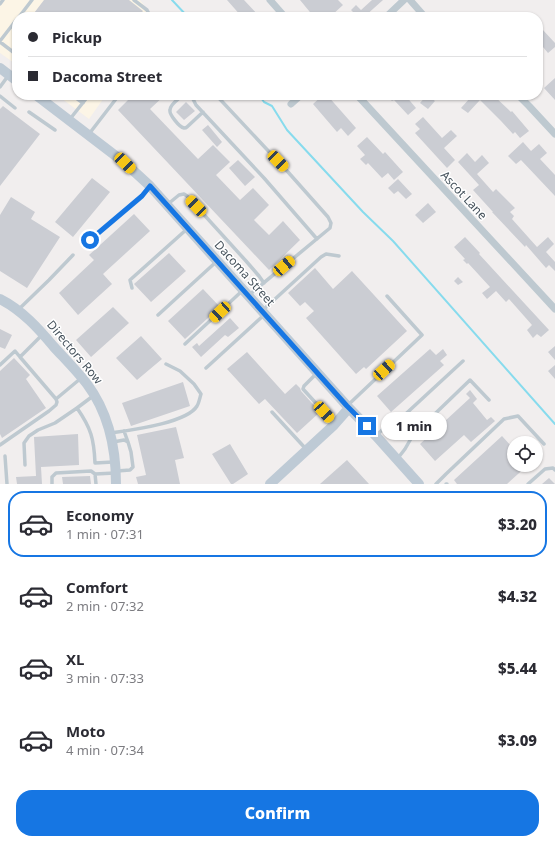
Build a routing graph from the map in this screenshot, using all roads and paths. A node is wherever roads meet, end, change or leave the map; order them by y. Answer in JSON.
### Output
{"nodes":[{"id":1,"x":3,"y":0,"type":"edge"},
{"id":2,"x":32,"y":0,"type":"edge"},
{"id":3,"x":134,"y":0,"type":"edge"},
{"id":4,"x":270,"y":0,"type":"edge"},
{"id":5,"x":404,"y":0,"type":"edge"},
{"id":6,"x":410,"y":0,"type":"edge"},
{"id":7,"x":0,"y":4,"type":"edge"},
{"id":8,"x":23,"y":12,"type":"edge"},
{"id":9,"x":148,"y":12,"type":"edge"},
{"id":10,"x":281,"y":12,"type":"edge"},
{"id":11,"x":391,"y":12,"type":"edge"},
{"id":12,"x":421,"y":12,"type":"edge"},
{"id":13,"x":12,"y":26,"type":"edge"},
{"id":14,"x":0,"y":42,"type":"edge"},
{"id":15,"x":12,"y":50,"type":"edge"},
{"id":16,"x":0,"y":68,"type":"edge"},
{"id":17,"x":12,"y":77,"type":"edge"},
{"id":18,"x":12,"y":79,"type":"edge"},
{"id":19,"x":0,"y":87,"type":"edge"},
{"id":20,"x":0,"y":96,"type":"edge"},
{"id":21,"x":43,"y":100,"type":"edge"},
{"id":22,"x":80,"y":100,"type":"edge"},
{"id":23,"x":114,"y":100,"type":"edge"},
{"id":24,"x":178,"y":100,"type":"edge"},
{"id":25,"x":193,"y":100,"type":"edge"},
{"id":26,"x":221,"y":100,"type":"edge"},
{"id":27,"x":295,"y":100,"type":"edge"},
{"id":28,"x":363,"y":100,"type":"edge"},
{"id":29,"x":523,"y":100,"type":"edge"},
{"id":30,"x":83,"y":102,"type":"joint"},
{"id":31,"x":291,"y":104,"type":"dead end"},
{"id":32,"x":15,"y":108,"type":"dead end"},
{"id":33,"x":29,"y":112,"type":"dead end"},
{"id":34,"x":203,"y":112,"type":"junction"},
{"id":35,"x":69,"y":120,"type":"junction"},
{"id":36,"x":55,"y":130,"type":"dead end"},
{"id":37,"x":555,"y":134,"type":"edge"},
{"id":38,"x":88,"y":135,"type":"junction"},
{"id":39,"x":150,"y":186,"type":"junction"},
{"id":40,"x":167,"y":205,"type":"junction"},
{"id":41,"x":188,"y":229,"type":"junction"},
{"id":42,"x":317,"y":239,"type":"junction"},
{"id":43,"x":90,"y":240,"type":"dead end"},
{"id":44,"x":73,"y":255,"type":"dead end"},
{"id":45,"x":339,"y":256,"type":"dead end"},
{"id":46,"x":217,"y":261,"type":"junction"},
{"id":47,"x":264,"y":283,"type":"junction"},
{"id":48,"x":132,"y":288,"type":"dead end"},
{"id":49,"x":246,"y":293,"type":"junction"},
{"id":50,"x":387,"y":296,"type":"dead end"},
{"id":51,"x":0,"y":299,"type":"edge"},
{"id":52,"x":555,"y":309,"type":"edge"},
{"id":53,"x":17,"y":311,"type":"junction"},
{"id":54,"x":263,"y":313,"type":"junction"},
{"id":55,"x":158,"y":314,"type":"dead end"},
{"id":56,"x":43,"y":334,"type":"junction"},
{"id":57,"x":185,"y":344,"type":"dead end"},
{"id":58,"x":20,"y":356,"type":"junction"},
{"id":59,"x":463,"y":361,"type":"dead end"},
{"id":60,"x":166,"y":364,"type":"dead end"},
{"id":61,"x":0,"y":365,"type":"edge"},
{"id":62,"x":206,"y":368,"type":"dead end"},
{"id":63,"x":318,"y":373,"type":"junction"},
{"id":64,"x":81,"y":378,"type":"junction"},
{"id":65,"x":94,"y":396,"type":"junction"},
{"id":66,"x":56,"y":398,"type":"junction"},
{"id":67,"x":489,"y":400,"type":"dead end"},
{"id":68,"x":348,"y":407,"type":"junction"},
{"id":69,"x":77,"y":408,"type":"junction"},
{"id":70,"x":272,"y":412,"type":"dead end"},
{"id":71,"x":335,"y":424,"type":"junction"},
{"id":72,"x":124,"y":431,"type":"junction"},
{"id":73,"x":376,"y":436,"type":"junction"},
{"id":74,"x":111,"y":438,"type":"junction"},
{"id":75,"x":128,"y":442,"type":"junction"},
{"id":76,"x":544,"y":444,"type":"dead end"},
{"id":77,"x":0,"y":445,"type":"edge"},
{"id":78,"x":307,"y":450,"type":"junction"},
{"id":79,"x":5,"y":456,"type":"dead end"},
{"id":80,"x":397,"y":459,"type":"junction"},
{"id":81,"x":25,"y":465,"type":"dead end"},
{"id":82,"x":116,"y":468,"type":"junction"},
{"id":83,"x":555,"y":470,"type":"edge"},
{"id":84,"x":95,"y":474,"type":"junction"},
{"id":85,"x":7,"y":484,"type":"edge"},
{"id":86,"x":52,"y":484,"type":"edge"},
{"id":87,"x":96,"y":484,"type":"edge"},
{"id":88,"x":116,"y":484,"type":"edge"},
{"id":89,"x":270,"y":484,"type":"edge"},
{"id":90,"x":419,"y":484,"type":"edge"},
{"id":91,"x":436,"y":484,"type":"edge"},
{"id":92,"x":528,"y":484,"type":"edge"}],
"edges":[{"from":1,"to":7,"type":"lane"},
{"from":2,"to":8,"type":"lane"},
{"from":3,"to":9,"type":"lane"},
{"from":4,"to":10,"type":"street"},
{"from":5,"to":11,"type":"street"},
{"from":6,"to":12,"type":"street"},
{"from":13,"to":14,"type":"lane"},
{"from":14,"to":15,"type":"lane"},
{"from":16,"to":17,"type":"main road"},
{"from":18,"to":19,"type":"lane"},
{"from":20,"to":32,"type":"lane"},
{"from":21,"to":35,"type":"main road","name":"Dacoma Street"},
{"from":22,"to":30,"type":"lane"},
{"from":23,"to":38,"type":"lane"},
{"from":24,"to":34,"type":"lane"},
{"from":25,"to":34,"type":"lane"},
{"from":26,"to":42,"type":"lane"},
{"from":27,"to":31,"type":"street"},
{"from":28,"to":52,"type":"street","name":"Ascot Lane"},
{"from":29,"to":37,"type":"street"},
{"from":30,"to":35,"type":"lane"},
{"from":33,"to":36,"type":"lane"},
{"from":34,"to":42,"type":"lane"},
{"from":35,"to":38,"type":"main road","name":"Dacoma Street"},
{"from":38,"to":39,"type":"main road","name":"Dacoma Street"},
{"from":39,"to":40,"type":"main road","name":"Dacoma Street"},
{"from":39,"to":43,"type":"lane"},
{"from":40,"to":41,"type":"main road","name":"Dacoma Street"},
{"from":40,"to":47,"type":"lane"},
{"from":41,"to":46,"type":"main road","name":"Dacoma Street"},
{"from":41,"to":48,"type":"lane"},
{"from":42,"to":47,"type":"lane"},
{"from":44,"to":53,"type":"lane"},
{"from":45,"to":54,"type":"lane"},
{"from":46,"to":49,"type":"main road","name":"Dacoma Street"},
{"from":46,"to":55,"type":"lane"},
{"from":47,"to":49,"type":"lane"},
{"from":49,"to":54,"type":"main road","name":"Dacoma Street"},
{"from":49,"to":57,"type":"lane"},
{"from":50,"to":68,"type":"lane"},
{"from":51,"to":53,"type":"main road","name":"Directors Row"},
{"from":53,"to":56,"type":"main road","name":"Directors Row"},
{"from":54,"to":62,"type":"lane"},
{"from":54,"to":63,"type":"main road","name":"Dacoma Street"},
{"from":56,"to":58,"type":"lane"},
{"from":56,"to":64,"type":"main road","name":"Directors Row"},
{"from":58,"to":61,"type":"lane"},
{"from":58,"to":66,"type":"lane"},
{"from":59,"to":73,"type":"lane"},
{"from":60,"to":72,"type":"lane"},
{"from":63,"to":68,"type":"main road","name":"Dacoma Street"},
{"from":63,"to":71,"type":"lane"},
{"from":64,"to":65,"type":"main road","name":"Directors Row"},
{"from":64,"to":66,"type":"lane"},
{"from":65,"to":69,"type":"lane"},
{"from":65,"to":74,"type":"main road","name":"Directors Row"},
{"from":66,"to":77,"type":"lane"},
{"from":67,"to":80,"type":"lane"},
{"from":68,"to":71,"type":"main road"},
{"from":68,"to":73,"type":"main road","name":"Dacoma Street"},
{"from":69,"to":81,"type":"lane"},
{"from":69,"to":82,"type":"lane"},
{"from":70,"to":78,"type":"lane"},
{"from":71,"to":78,"type":"main road"},
{"from":72,"to":74,"type":"lane"},
{"from":72,"to":75,"type":"lane"},
{"from":73,"to":80,"type":"main road","name":"Dacoma Street"},
{"from":74,"to":75,"type":"lane"},
{"from":74,"to":82,"type":"main road","name":"Directors Row"},
{"from":75,"to":82,"type":"lane"},
{"from":76,"to":91,"type":"lane"},
{"from":78,"to":89,"type":"main road"},
{"from":79,"to":85,"type":"lane"},
{"from":80,"to":90,"type":"main road","name":"Dacoma Street"},
{"from":82,"to":84,"type":"lane"},
{"from":82,"to":88,"type":"main road","name":"Directors Row"},
{"from":83,"to":92,"type":"lane"},
{"from":84,"to":86,"type":"lane"},
{"from":84,"to":87,"type":"lane"}]}
